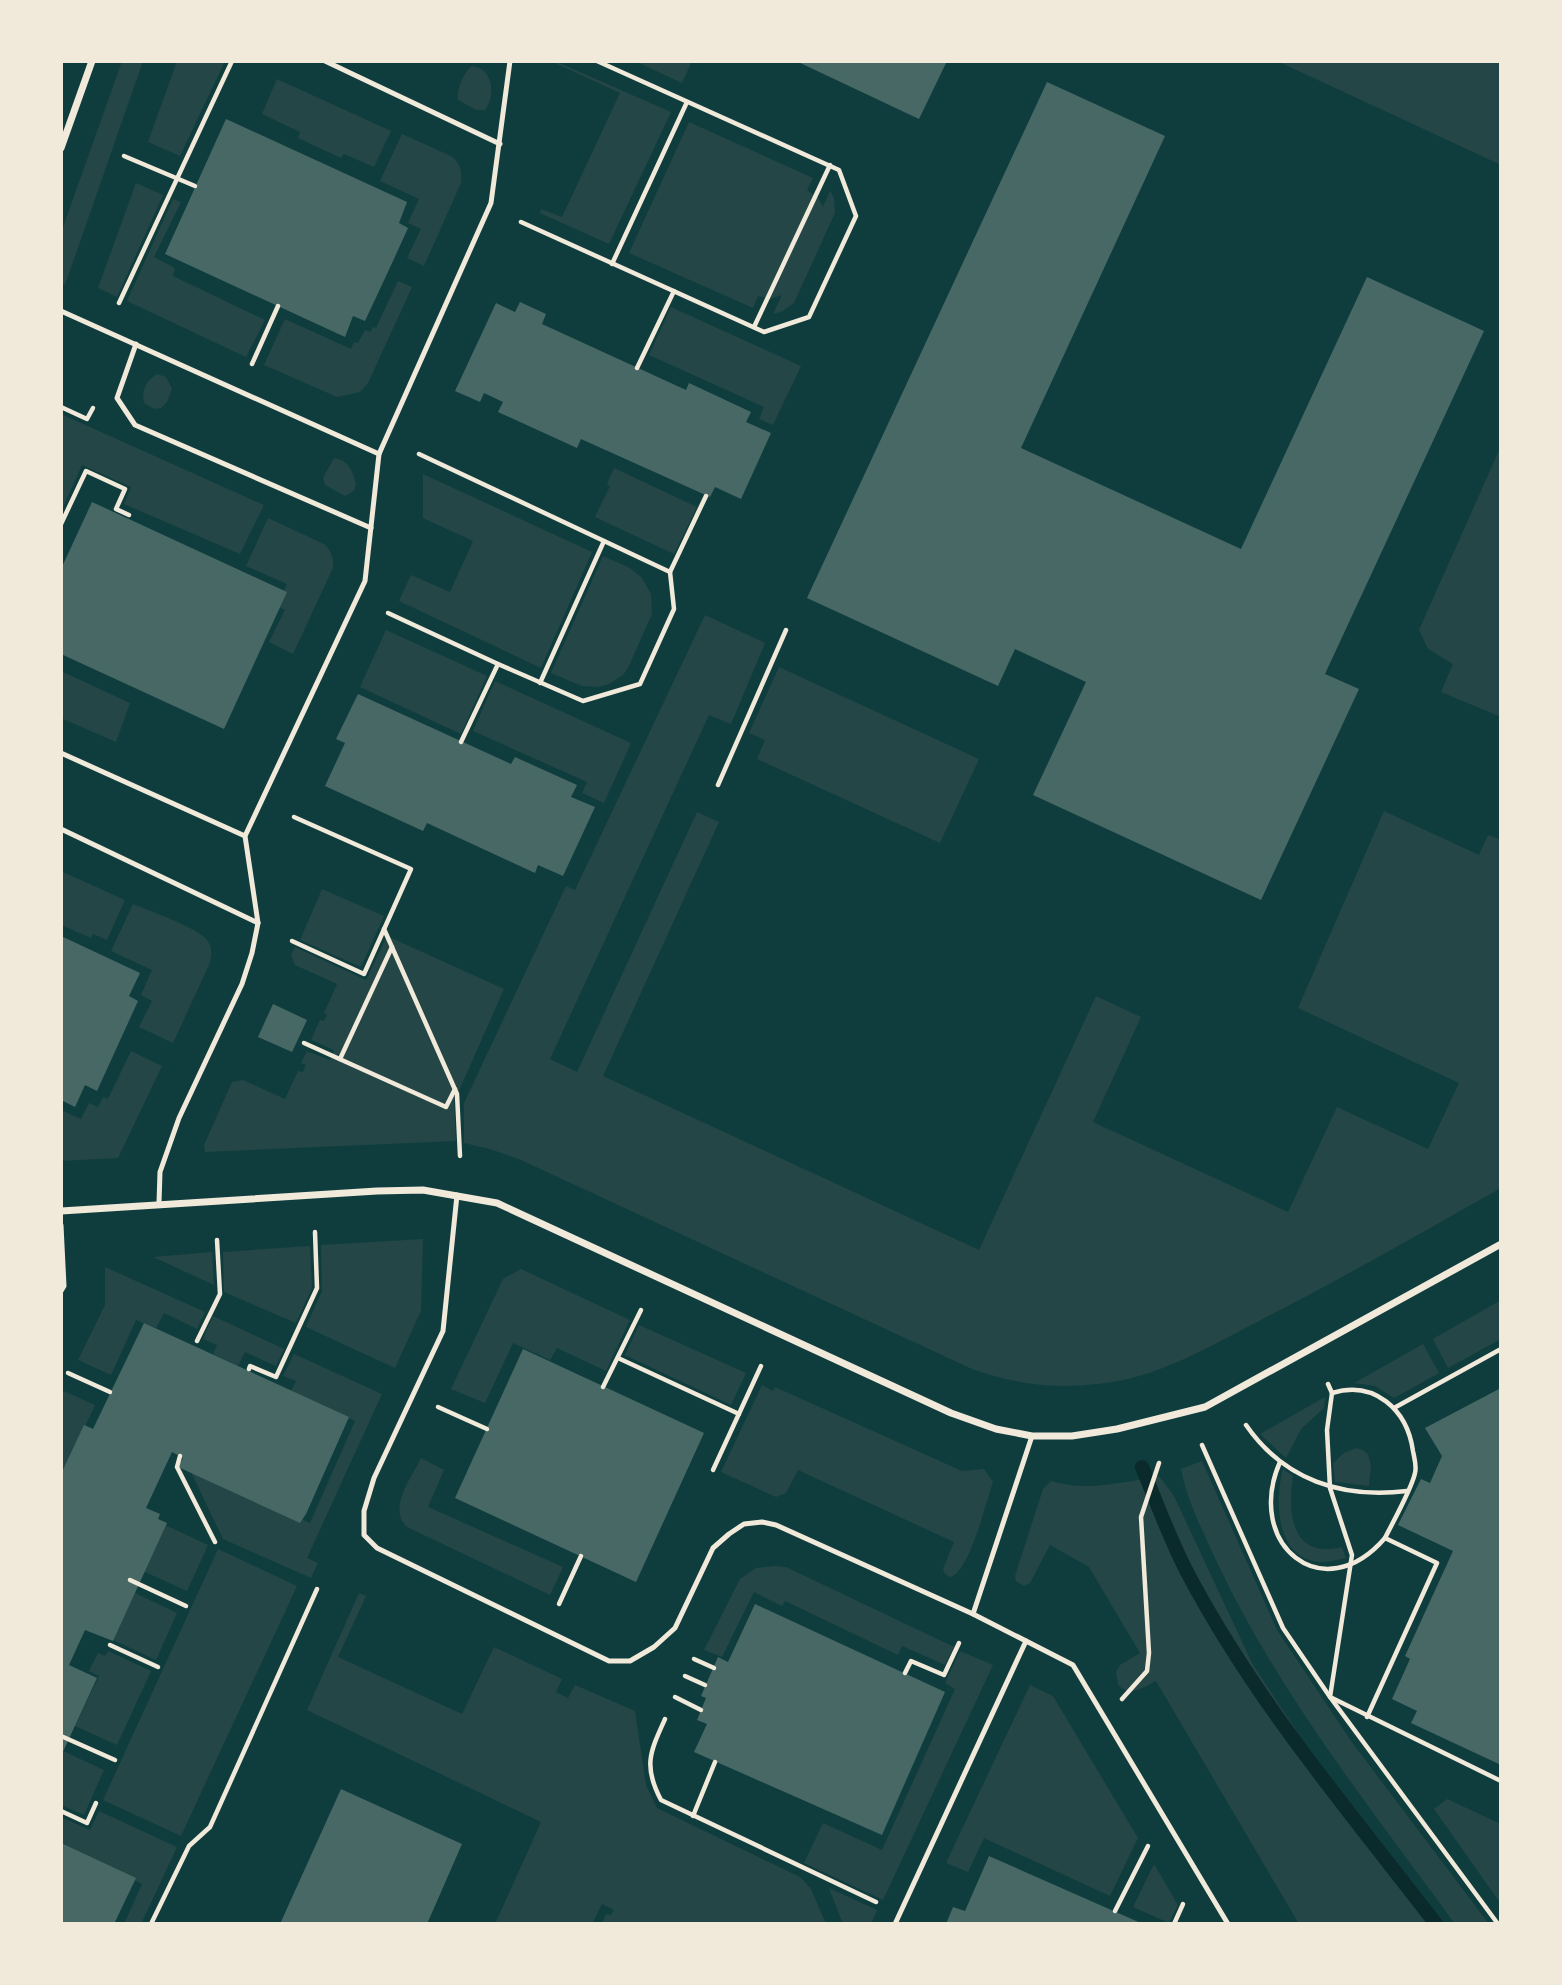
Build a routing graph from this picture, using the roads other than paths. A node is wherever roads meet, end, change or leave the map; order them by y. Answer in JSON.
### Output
{"nodes":[{"id":1,"x":92,"y":61,"type":"edge"},
{"id":2,"x":325,"y":61,"type":"edge"},
{"id":3,"x":510,"y":61,"type":"edge"},
{"id":4,"x":62,"y":144,"type":"edge"},
{"id":5,"x":500,"y":144,"type":"junction"},
{"id":6,"x":61,"y":311,"type":"edge"},
{"id":7,"x":136,"y":344,"type":"junction"},
{"id":8,"x":379,"y":454,"type":"junction"},
{"id":9,"x":370,"y":528,"type":"junction"},
{"id":10,"x":61,"y":753,"type":"edge"},
{"id":11,"x":61,"y":829,"type":"edge"},
{"id":12,"x":244,"y":836,"type":"junction"},
{"id":13,"x":258,"y":923,"type":"junction"},
{"id":14,"x":457,"y":1194,"type":"junction"},
{"id":15,"x":159,"y":1203,"type":"junction"},
{"id":16,"x":61,"y":1211,"type":"edge"},
{"id":17,"x":61,"y":1225,"type":"edge"},
{"id":18,"x":1501,"y":1244,"type":"edge"},
{"id":19,"x":61,"y":1291,"type":"edge"},
{"id":20,"x":1032,"y":1436,"type":"junction"},
{"id":21,"x":973,"y":1614,"type":"junction"},
{"id":22,"x":1026,"y":1641,"type":"junction"},
{"id":23,"x":895,"y":1924,"type":"edge"},
{"id":24,"x":1228,"y":1924,"type":"edge"}],
"edges":[{"from":1,"to":4,"type":"street"},
{"from":2,"to":5,"type":"lane"},
{"from":3,"to":5,"type":"lane"},
{"from":5,"to":8,"type":"lane"},
{"from":6,"to":7,"type":"lane"},
{"from":7,"to":8,"type":"lane"},
{"from":7,"to":9,"type":"lane"},
{"from":8,"to":9,"type":"lane"},
{"from":9,"to":12,"type":"lane"},
{"from":10,"to":12,"type":"lane"},
{"from":11,"to":13,"type":"lane"},
{"from":12,"to":13,"type":"lane"},
{"from":13,"to":15,"type":"lane"},
{"from":14,"to":15,"type":"street"},
{"from":14,"to":20,"type":"street"},
{"from":14,"to":21,"type":"lane"},
{"from":15,"to":16,"type":"street"},
{"from":17,"to":19,"type":"lane"},
{"from":18,"to":20,"type":"street"},
{"from":20,"to":21,"type":"lane"},
{"from":21,"to":22,"type":"lane"},
{"from":22,"to":23,"type":"lane"},
{"from":22,"to":24,"type":"lane"}]}
